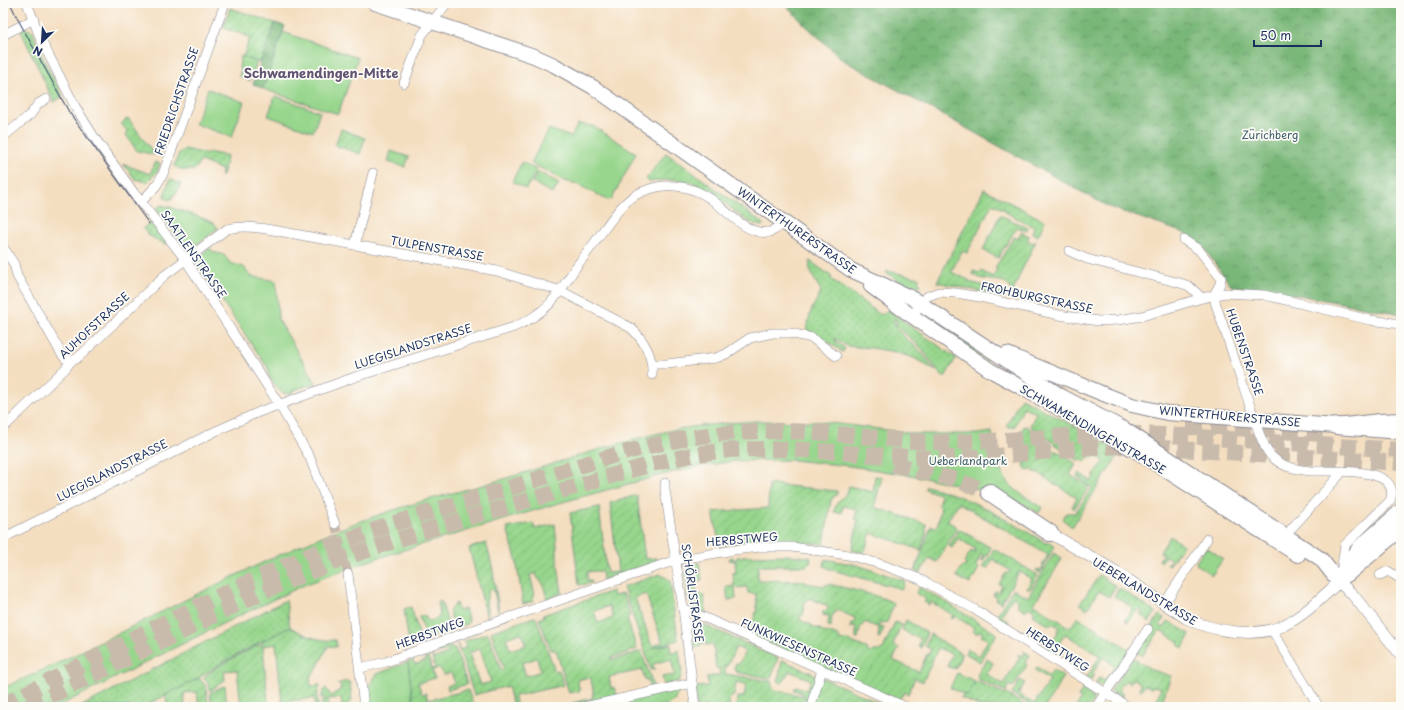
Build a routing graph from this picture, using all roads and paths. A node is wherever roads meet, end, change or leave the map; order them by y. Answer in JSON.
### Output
{"nodes":[{"id":1,"x":27,"y":3,"type":"edge"},
{"id":2,"x":224,"y":3,"type":"edge"},
{"id":3,"x":375,"y":3,"type":"edge"},
{"id":4,"x":447,"y":3,"type":"edge"},
{"id":5,"x":34,"y":19,"type":"junction"},
{"id":6,"x":432,"y":22,"type":"junction"},
{"id":7,"x":3,"y":35,"type":"edge"},
{"id":8,"x":404,"y":83,"type":"dead end"},
{"id":9,"x":46,"y":99,"type":"dead end"},
{"id":10,"x":3,"y":137,"type":"edge"},
{"id":11,"x":373,"y":173,"type":"dead end"},
{"id":12,"x":142,"y":202,"type":"junction"},
{"id":13,"x":785,"y":222,"type":"junction"},
{"id":14,"x":1184,"y":240,"type":"dead end"},
{"id":15,"x":355,"y":245,"type":"junction"},
{"id":16,"x":3,"y":247,"type":"edge"},
{"id":17,"x":1069,"y":251,"type":"dead end"},
{"id":18,"x":185,"y":259,"type":"junction"},
{"id":19,"x":851,"y":270,"type":"junction"},
{"id":20,"x":561,"y":291,"type":"junction"},
{"id":21,"x":1214,"y":295,"type":"junction"},
{"id":22,"x":1202,"y":298,"type":"junction"},
{"id":23,"x":919,"y":303,"type":"junction"},
{"id":24,"x":914,"y":318,"type":"junction"},
{"id":25,"x":1401,"y":324,"type":"edge"},
{"id":26,"x":998,"y":354,"type":"junction"},
{"id":27,"x":836,"y":356,"type":"dead end"},
{"id":28,"x":70,"y":361,"type":"junction"},
{"id":29,"x":653,"y":364,"type":"junction"},
{"id":30,"x":990,"y":370,"type":"junction"},
{"id":31,"x":652,"y":375,"type":"dead end"},
{"id":32,"x":279,"y":404,"type":"junction"},
{"id":33,"x":1254,"y":419,"type":"junction"},
{"id":34,"x":1401,"y":420,"type":"edge"},
{"id":35,"x":3,"y":428,"type":"edge"},
{"id":36,"x":1337,"y":430,"type":"junction"},
{"id":37,"x":1401,"y":431,"type":"edge"},
{"id":38,"x":1401,"y":439,"type":"edge"},
{"id":39,"x":1343,"y":471,"type":"junction"},
{"id":40,"x":665,"y":483,"type":"dead end"},
{"id":41,"x":989,"y":492,"type":"tunnel mouth"},
{"id":42,"x":1401,"y":512,"type":"edge"},
{"id":43,"x":335,"y":524,"type":"tunnel mouth"},
{"id":44,"x":1401,"y":528,"type":"edge"},
{"id":45,"x":1291,"y":529,"type":"dead end"},
{"id":46,"x":1050,"y":533,"type":"joint"},
{"id":47,"x":3,"y":538,"type":"edge"},
{"id":48,"x":1207,"y":539,"type":"dead end"},
{"id":49,"x":676,"y":560,"type":"junction"},
{"id":50,"x":348,"y":574,"type":"tunnel mouth"},
{"id":51,"x":1380,"y":575,"type":"dead end"},
{"id":52,"x":1401,"y":579,"type":"edge"},
{"id":53,"x":1339,"y":582,"type":"junction"},
{"id":54,"x":1164,"y":604,"type":"junction"},
{"id":55,"x":683,"y":608,"type":"junction"},
{"id":56,"x":1148,"y":629,"type":"dead end"},
{"id":57,"x":1272,"y":630,"type":"junction"},
{"id":58,"x":1401,"y":655,"type":"edge"},
{"id":59,"x":360,"y":668,"type":"junction"},
{"id":60,"x":822,"y":670,"type":"junction"},
{"id":61,"x":692,"y":683,"type":"junction"},
{"id":62,"x":1105,"y":694,"type":"junction"},
{"id":63,"x":812,"y":702,"type":"dead end"},
{"id":64,"x":364,"y":707,"type":"edge"},
{"id":65,"x":584,"y":707,"type":"edge"},
{"id":66,"x":695,"y":707,"type":"edge"},
{"id":67,"x":904,"y":707,"type":"edge"},
{"id":68,"x":1096,"y":707,"type":"edge"},
{"id":69,"x":1128,"y":707,"type":"edge"},
{"id":70,"x":1319,"y":707,"type":"edge"}],
"edges":[{"from":1,"to":5,"type":"street","name":"SAATLENSTRASSE"},
{"from":2,"to":12,"type":"street","name":"FRIEDRICHSTRASSE"},
{"from":3,"to":6,"type":"main road","name":"WINTERTHURERSTRASSE"},
{"from":4,"to":6,"type":"street"},
{"from":5,"to":7,"type":"street"},
{"from":5,"to":12,"type":"street","name":"SAATLENSTRASSE"},
{"from":6,"to":8,"type":"street"},
{"from":6,"to":13,"type":"main road","name":"WINTERTHURERSTRASSE"},
{"from":9,"to":10,"type":"street"},
{"from":11,"to":15,"type":"street"},
{"from":12,"to":18,"type":"street","name":"SAATLENSTRASSE"},
{"from":13,"to":19,"type":"main road","name":"WINTERTHURERSTRASSE"},
{"from":13,"to":20,"type":"street","name":"LUEGISLANDSTRASSE"},
{"from":14,"to":21,"type":"street"},
{"from":15,"to":18,"type":"street","name":"TULPENSTRASSE"},
{"from":15,"to":20,"type":"street","name":"TULPENSTRASSE"},
{"from":16,"to":28,"type":"street"},
{"from":17,"to":22,"type":"street"},
{"from":18,"to":28,"type":"street","name":"AUHOFSTRASSE"},
{"from":18,"to":32,"type":"street","name":"SAATLENSTRASSE"},
{"from":19,"to":23,"type":"main road","name":"WINTERTHURERSTRASSE"},
{"from":19,"to":24,"type":"main road","name":"SCHWAMENDINGENSTRASSE"},
{"from":20,"to":29,"type":"street","name":"TULPENSTRASSE"},
{"from":20,"to":32,"type":"street","name":"LUEGISLANDSTRASSE"},
{"from":21,"to":22,"type":"street","name":"FROHBURGSTRASSE"},
{"from":21,"to":25,"type":"street","name":"FROHBURGSTRASSE"},
{"from":21,"to":33,"type":"street","name":"HUBENSTRASSE"},
{"from":22,"to":23,"type":"street","name":"FROHBURGSTRASSE"},
{"from":23,"to":24,"type":"street"},
{"from":23,"to":26,"type":"main road","name":"WINTERTHURERSTRASSE"},
{"from":24,"to":30,"type":"main road","name":"SCHWAMENDINGENSTRASSE"},
{"from":26,"to":30,"type":"main road"},
{"from":26,"to":33,"type":"main road","name":"WINTERTHURERSTRASSE"},
{"from":26,"to":53,"type":"main road","name":"SCHWAMENDINGENSTRASSE"},
{"from":27,"to":29,"type":"street"},
{"from":28,"to":35,"type":"street","name":"AUHOFSTRASSE"},
{"from":29,"to":31,"type":"street","name":"TULPENSTRASSE"},
{"from":30,"to":53,"type":"main road","name":"SCHWAMENDINGENSTRASSE"},
{"from":32,"to":43,"type":"street","name":"SAATLENSTRASSE"},
{"from":32,"to":47,"type":"street","name":"LUEGISLANDSTRASSE"},
{"from":33,"to":36,"type":"main road","name":"WINTERTHURERSTRASSE"},
{"from":33,"to":39,"type":"street","name":"HUBENSTRASSE"},
{"from":34,"to":36,"type":"main road","name":"WINTERTHURERSTRASSE"},
{"from":36,"to":37,"type":"highway"},
{"from":36,"to":38,"type":"highway"},
{"from":39,"to":45,"type":"street"},
{"from":39,"to":53,"type":"street","name":"HUBENSTRASSE"},
{"from":40,"to":49,"type":"street","name":"SCHÖRLISTRASSE"},
{"from":41,"to":46,"type":"highway"},
{"from":42,"to":53,"type":"highway"},
{"from":44,"to":53,"type":"main road","name":"UEBERLANDSTRASSE"},
{"from":46,"to":54,"type":"street","name":"UEBERLANDSTRASSE"},
{"from":48,"to":54,"type":"street"},
{"from":49,"to":55,"type":"street","name":"SCHÖRLISTRASSE"},
{"from":49,"to":59,"type":"street","name":"HERBSTWEG"},
{"from":49,"to":62,"type":"street","name":"HERBSTWEG"},
{"from":50,"to":59,"type":"street"},
{"from":51,"to":52,"type":"street"},
{"from":53,"to":57,"type":"street","name":"UEBERLANDSTRASSE"},
{"from":53,"to":58,"type":"street","name":"SCHWAMENDINGENSTRASSE"},
{"from":54,"to":57,"type":"street","name":"UEBERLANDSTRASSE"},
{"from":55,"to":60,"type":"street","name":"FUNKWIESENSTRASSE"},
{"from":55,"to":61,"type":"street","name":"SCHÖRLISTRASSE"},
{"from":56,"to":62,"type":"street"},
{"from":57,"to":70,"type":"street"},
{"from":59,"to":64,"type":"street"},
{"from":60,"to":63,"type":"street"},
{"from":60,"to":67,"type":"street","name":"FUNKWIESENSTRASSE"},
{"from":61,"to":65,"type":"street"},
{"from":61,"to":66,"type":"street","name":"SCHÖRLISTRASSE"},
{"from":62,"to":68,"type":"street"},
{"from":62,"to":69,"type":"street","name":"HERBSTWEG"}]}
